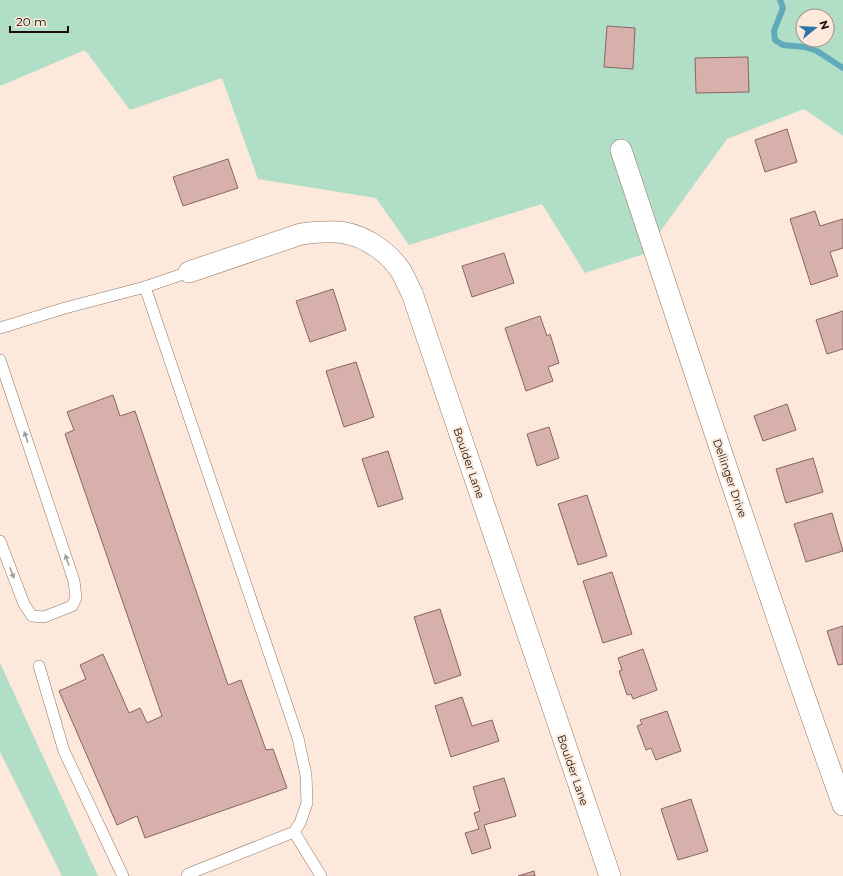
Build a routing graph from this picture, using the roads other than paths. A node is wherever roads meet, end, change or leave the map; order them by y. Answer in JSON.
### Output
{"nodes":[{"id":1,"x":621,"y":150,"type":"dead end"},
{"id":2,"x":189,"y":272,"type":"joint"},
{"id":3,"x":145,"y":288,"type":"junction"},
{"id":4,"x":0,"y":328,"type":"edge"},
{"id":5,"x":0,"y":360,"type":"edge"},
{"id":6,"x":0,"y":541,"type":"edge"},
{"id":7,"x":39,"y":666,"type":"dead end"},
{"id":8,"x":843,"y":805,"type":"edge"},
{"id":9,"x":294,"y":832,"type":"junction"},
{"id":10,"x":123,"y":876,"type":"edge"},
{"id":11,"x":187,"y":876,"type":"edge"},
{"id":12,"x":321,"y":876,"type":"edge"},
{"id":13,"x":610,"y":876,"type":"edge"}],
"edges":[{"from":1,"to":8,"type":"street","name":"Dellinger Drive"},
{"from":2,"to":3,"type":"lane"},
{"from":2,"to":13,"type":"street","name":"Boulder Lane"},
{"from":3,"to":4,"type":"lane"},
{"from":3,"to":9,"type":"lane"},
{"from":6,"to":5,"type":"lane","one_way":true},
{"from":7,"to":10,"type":"lane"},
{"from":9,"to":11,"type":"lane"},
{"from":9,"to":12,"type":"lane"}]}
